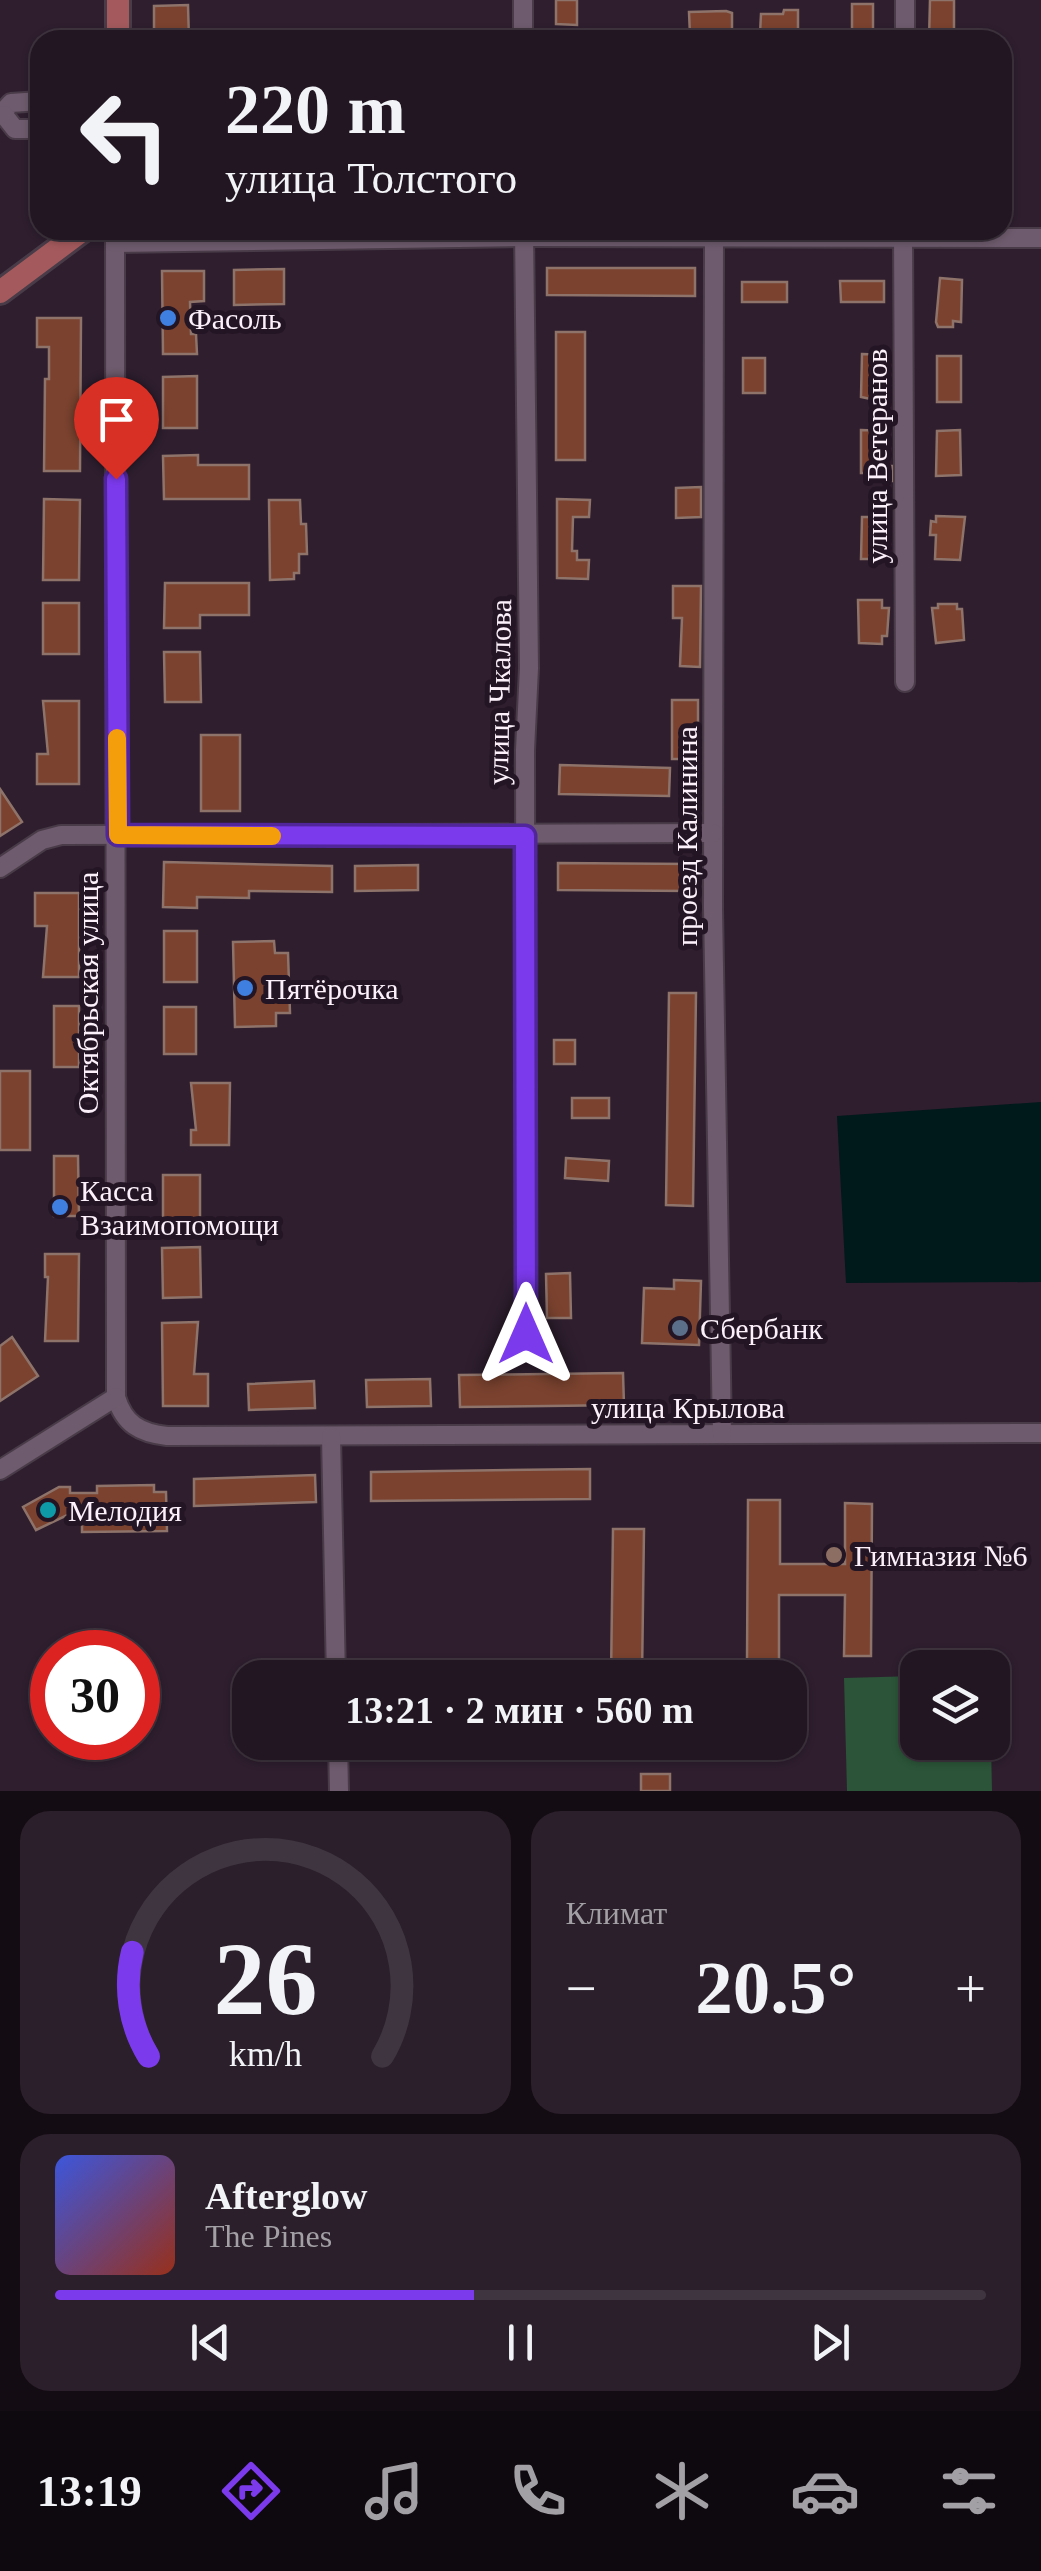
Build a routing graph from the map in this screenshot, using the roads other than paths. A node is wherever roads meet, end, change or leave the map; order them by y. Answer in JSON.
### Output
{"nodes":[{"id":1,"x":118,"y":0,"type":"edge"},
{"id":2,"x":523,"y":0,"type":"edge"},
{"id":3,"x":905,"y":0,"type":"edge"},
{"id":4,"x":118,"y":30,"type":"edge"},
{"id":5,"x":523,"y":30,"type":"edge"},
{"id":6,"x":905,"y":30,"type":"edge"},
{"id":7,"x":30,"y":102,"type":"edge"},
{"id":8,"x":2,"y":115,"type":"edge"},
{"id":9,"x":30,"y":128,"type":"edge"},
{"id":10,"x":1012,"y":237,"type":"edge"},
{"id":11,"x":1041,"y":238,"type":"edge"},
{"id":12,"x":69,"y":240,"type":"edge"},
{"id":13,"x":115,"y":240,"type":"edge"},
{"id":14,"x":524,"y":240,"type":"edge"},
{"id":15,"x":714,"y":240,"type":"edge"},
{"id":16,"x":903,"y":240,"type":"edge"},
{"id":17,"x":0,"y":292,"type":"edge"},
{"id":18,"x":905,"y":682,"type":"dead end"},
{"id":19,"x":713,"y":833,"type":"junction"},
{"id":20,"x":118,"y":835,"type":"junction"},
{"id":21,"x":525,"y":836,"type":"junction"},
{"id":22,"x":0,"y":868,"type":"edge"},
{"id":23,"x":526,"y":1334,"type":"dead end"},
{"id":24,"x":116,"y":1397,"type":"junction"},
{"id":25,"x":1041,"y":1433,"type":"edge"},
{"id":26,"x":722,"y":1434,"type":"junction"},
{"id":27,"x":332,"y":1436,"type":"junction"},
{"id":28,"x":0,"y":1470,"type":"edge"},
{"id":29,"x":336,"y":1660,"type":"edge"},
{"id":30,"x":338,"y":1760,"type":"edge"},
{"id":31,"x":339,"y":1791,"type":"edge"}],
"edges":[{"from":1,"to":4,"type":"main road"},
{"from":2,"to":5,"type":"street"},
{"from":3,"to":6,"type":"street"},
{"from":7,"to":8,"type":"street"},
{"from":8,"to":9,"type":"street"},
{"from":10,"to":11,"type":"street"},
{"from":12,"to":17,"type":"main road"},
{"from":13,"to":20,"type":"street","name":"Октябрьская улица"},
{"from":14,"to":21,"type":"street","name":"улица Чкалова"},
{"from":15,"to":19,"type":"street","name":"проезд Калинина"},
{"from":16,"to":18,"type":"street","name":"улица Ветеранов"},
{"from":19,"to":21,"type":"street"},
{"from":19,"to":26,"type":"street","name":"проезд Калинина"},
{"from":20,"to":21,"type":"street"},
{"from":20,"to":22,"type":"street"},
{"from":20,"to":24,"type":"street","name":"Октябрьская улица"},
{"from":21,"to":23,"type":"street","name":"улица Чкалова"},
{"from":24,"to":27,"type":"street","name":"улица Крылова"},
{"from":24,"to":28,"type":"street"},
{"from":25,"to":26,"type":"street","name":"улица Крылова"},
{"from":26,"to":27,"type":"street","name":"улица Крылова"},
{"from":27,"to":29,"type":"street"},
{"from":30,"to":31,"type":"street"}]}
